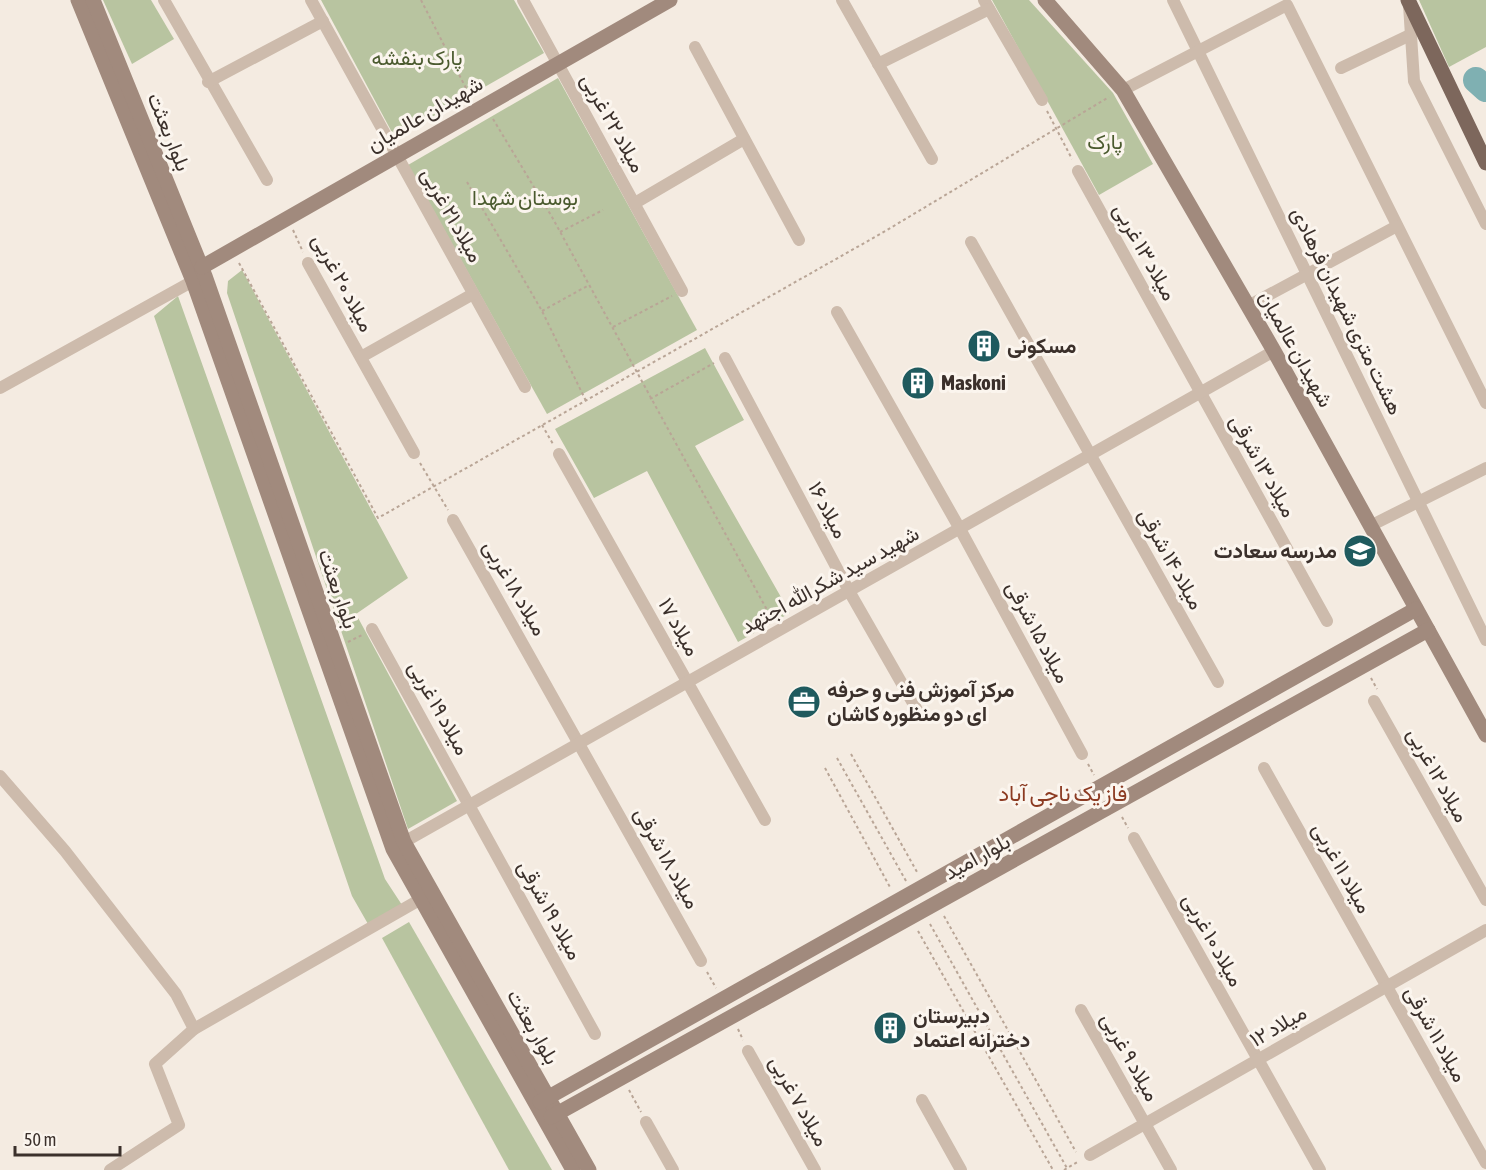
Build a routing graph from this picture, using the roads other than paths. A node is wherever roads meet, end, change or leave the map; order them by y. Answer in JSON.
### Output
{"nodes":[{"id":1,"x":78,"y":0,"type":"edge"},
{"id":2,"x":93,"y":0,"type":"edge"},
{"id":3,"x":164,"y":0,"type":"edge"},
{"id":4,"x":311,"y":0,"type":"edge"},
{"id":5,"x":523,"y":0,"type":"edge"},
{"id":6,"x":670,"y":0,"type":"edge"},
{"id":7,"x":842,"y":0,"type":"edge"},
{"id":8,"x":1045,"y":0,"type":"edge"},
{"id":9,"x":1173,"y":0,"type":"edge"},
{"id":10,"x":1408,"y":0,"type":"edge"},
{"id":11,"x":986,"y":4,"type":"edge"},
{"id":12,"x":323,"y":21,"type":"junction"},
{"id":13,"x":1410,"y":35,"type":"junction"},
{"id":14,"x":695,"y":47,"type":"dead end"},
{"id":15,"x":1198,"y":51,"type":"junction"},
{"id":16,"x":557,"y":62,"type":"junction"},
{"id":17,"x":878,"y":64,"type":"junction"},
{"id":18,"x":1341,"y":68,"type":"dead end"},
{"id":19,"x":208,"y":82,"type":"junction"},
{"id":20,"x":1119,"y":92,"type":"junction"},
{"id":21,"x":1042,"y":100,"type":"road end"},
{"id":22,"x":744,"y":139,"type":"junction"},
{"id":23,"x":396,"y":155,"type":"junction"},
{"id":24,"x":932,"y":159,"type":"dead end"},
{"id":25,"x":1486,"y":162,"type":"edge"},
{"id":26,"x":1078,"y":171,"type":"road end"},
{"id":27,"x":267,"y":180,"type":"dead end"},
{"id":28,"x":635,"y":203,"type":"junction"},
{"id":29,"x":1486,"y":224,"type":"edge"},
{"id":30,"x":1396,"y":226,"type":"junction"},
{"id":31,"x":799,"y":240,"type":"dead end"},
{"id":32,"x":970,"y":242,"type":"dead end"},
{"id":33,"x":308,"y":263,"type":"road end"},
{"id":34,"x":202,"y":267,"type":"junction"},
{"id":35,"x":1307,"y":274,"type":"junction"},
{"id":36,"x":193,"y":281,"type":"junction"},
{"id":37,"x":682,"y":291,"type":"road end"},
{"id":38,"x":473,"y":294,"type":"junction"},
{"id":39,"x":1248,"y":306,"type":"junction"},
{"id":40,"x":837,"y":312,"type":"dead end"},
{"id":41,"x":1274,"y":351,"type":"junction"},
{"id":42,"x":361,"y":357,"type":"junction"},
{"id":43,"x":725,"y":357,"type":"road end"},
{"id":44,"x":525,"y":387,"type":"dead end"},
{"id":45,"x":0,"y":388,"type":"edge"},
{"id":46,"x":1200,"y":393,"type":"junction"},
{"id":47,"x":1486,"y":403,"type":"edge"},
{"id":48,"x":414,"y":453,"type":"road end"},
{"id":49,"x":559,"y":454,"type":"road end"},
{"id":50,"x":1091,"y":455,"type":"junction"},
{"id":51,"x":1486,"y":468,"type":"edge"},
{"id":52,"x":1419,"y":502,"type":"junction"},
{"id":53,"x":453,"y":520,"type":"road end"},
{"id":54,"x":1370,"y":526,"type":"junction"},
{"id":55,"x":960,"y":529,"type":"junction"},
{"id":56,"x":849,"y":591,"type":"junction"},
{"id":57,"x":1416,"y":609,"type":"junction"},
{"id":58,"x":1327,"y":621,"type":"dead end"},
{"id":59,"x":372,"y":629,"type":"road end"},
{"id":60,"x":1428,"y":630,"type":"junction"},
{"id":61,"x":1486,"y":640,"type":"edge"},
{"id":62,"x":687,"y":682,"type":"junction"},
{"id":63,"x":1218,"y":682,"type":"dead end"},
{"id":64,"x":1374,"y":702,"type":"road end"},
{"id":65,"x":917,"y":710,"type":"dead end"},
{"id":66,"x":1486,"y":735,"type":"edge"},
{"id":67,"x":580,"y":743,"type":"junction"},
{"id":68,"x":1082,"y":754,"type":"road end"},
{"id":69,"x":1264,"y":768,"type":"dead end"},
{"id":70,"x":0,"y":776,"type":"edge"},
{"id":71,"x":471,"y":805,"type":"junction"},
{"id":72,"x":765,"y":820,"type":"dead end"},
{"id":73,"x":1134,"y":838,"type":"road end"},
{"id":74,"x":404,"y":842,"type":"junction"},
{"id":75,"x":946,"y":875,"type":"junction"},
{"id":76,"x":956,"y":892,"type":"junction"},
{"id":77,"x":421,"y":899,"type":"junction"},
{"id":78,"x":1486,"y":900,"type":"edge"},
{"id":79,"x":875,"y":915,"type":"junction"},
{"id":80,"x":1486,"y":930,"type":"edge"},
{"id":81,"x":886,"y":931,"type":"junction"},
{"id":82,"x":701,"y":961,"type":"road end"},
{"id":83,"x":1387,"y":987,"type":"junction"},
{"id":84,"x":1081,"y":1010,"type":"dead end"},
{"id":85,"x":194,"y":1029,"type":"junction"},
{"id":86,"x":595,"y":1034,"type":"dead end"},
{"id":87,"x":748,"y":1051,"type":"dead end"},
{"id":88,"x":1258,"y":1060,"type":"junction"},
{"id":89,"x":543,"y":1100,"type":"junction"},
{"id":90,"x":922,"y":1100,"type":"dead end"},
{"id":91,"x":552,"y":1117,"type":"junction"},
{"id":92,"x":646,"y":1122,"type":"road end"},
{"id":93,"x":1145,"y":1124,"type":"junction"},
{"id":94,"x":1090,"y":1155,"type":"dead end"},
{"id":95,"x":1486,"y":1163,"type":"edge"},
{"id":96,"x":110,"y":1170,"type":"edge"},
{"id":97,"x":573,"y":1170,"type":"edge"},
{"id":98,"x":589,"y":1170,"type":"edge"},
{"id":99,"x":673,"y":1170,"type":"edge"},
{"id":100,"x":815,"y":1170,"type":"edge"},
{"id":101,"x":961,"y":1170,"type":"edge"},
{"id":102,"x":1171,"y":1170,"type":"edge"},
{"id":103,"x":1320,"y":1170,"type":"edge"}],
"edges":[{"from":1,"to":36,"type":"street","name":"بلوار بعثت"},
{"from":2,"to":34,"type":"street","name":"بلوار بعثت"},
{"from":3,"to":19,"type":"street"},
{"from":4,"to":12,"type":"street","name":"میلاد ۲۱ غربی"},
{"from":5,"to":16,"type":"street","name":"میلاد ۲۲ غربی"},
{"from":6,"to":16,"type":"street","name":"شهیدان عالمیان"},
{"from":7,"to":17,"type":"street"},
{"from":8,"to":20,"type":"street","name":"شهیدان عالمیان"},
{"from":9,"to":15,"type":"street","name":"هشت متری شهیدان فرهادی"},
{"from":10,"to":13,"type":"street"},
{"from":10,"to":25,"type":"main road"},
{"from":11,"to":17,"type":"street"},
{"from":11,"to":21,"type":"street"},
{"from":12,"to":19,"type":"street"},
{"from":12,"to":23,"type":"street","name":"میلاد ۲۱ غربی"},
{"from":13,"to":18,"type":"street"},
{"from":13,"to":29,"type":"street"},
{"from":14,"to":22,"type":"street"},
{"from":15,"to":20,"type":"street"},
{"from":15,"to":30,"type":"street"},
{"from":15,"to":35,"type":"street","name":"هشت متری شهیدان فرهادی"},
{"from":16,"to":23,"type":"street","name":"شهیدان عالمیان"},
{"from":16,"to":28,"type":"street","name":"میلاد ۲۲ غربی"},
{"from":17,"to":24,"type":"street"},
{"from":19,"to":27,"type":"street"},
{"from":20,"to":39,"type":"street","name":"شهیدان عالمیان"},
{"from":22,"to":28,"type":"street"},
{"from":22,"to":31,"type":"street"},
{"from":23,"to":34,"type":"street","name":"شهیدان عالمیان"},
{"from":23,"to":38,"type":"street","name":"میلاد ۲۱ غربی"},
{"from":26,"to":46,"type":"street","name":"میلاد ۱۳ غربی"},
{"from":28,"to":37,"type":"street","name":"میلاد ۲۲ غربی"},
{"from":30,"to":35,"type":"street"},
{"from":30,"to":47,"type":"street"},
{"from":32,"to":50,"type":"street","name":"میلاد ۱۴ شرقی"},
{"from":33,"to":42,"type":"street","name":"میلاد ۲۰ غربی"},
{"from":34,"to":74,"type":"street","name":"بلوار بعثت"},
{"from":35,"to":39,"type":"street"},
{"from":35,"to":52,"type":"street","name":"هشت متری شهیدان فرهادی"},
{"from":36,"to":45,"type":"street"},
{"from":36,"to":77,"type":"street","name":"بلوار بعثت"},
{"from":38,"to":42,"type":"street"},
{"from":38,"to":44,"type":"street","name":"میلاد ۲۱ غربی"},
{"from":39,"to":41,"type":"street","name":"شهیدان عالمیان"},
{"from":40,"to":55,"type":"street","name":"میلاد ۱۵ شرقی"},
{"from":41,"to":46,"type":"street","name":"شهید سید شکرالله اجتهد"},
{"from":41,"to":54,"type":"street","name":"شهیدان عالمیان"},
{"from":42,"to":48,"type":"street","name":"میلاد ۲۰ غربی"},
{"from":43,"to":56,"type":"street","name":"میلاد ۱۶"},
{"from":46,"to":50,"type":"street","name":"شهید سید شکرالله اجتهد"},
{"from":46,"to":58,"type":"street","name":"میلاد ۱۳ شرقی"},
{"from":49,"to":62,"type":"street","name":"میلاد ۱۷"},
{"from":50,"to":55,"type":"street","name":"شهید سید شکرالله اجتهد"},
{"from":50,"to":63,"type":"street","name":"میلاد ۱۴ شرقی"},
{"from":51,"to":52,"type":"street"},
{"from":52,"to":54,"type":"street"},
{"from":52,"to":61,"type":"street","name":"هشت متری شهیدان فرهادی"},
{"from":53,"to":67,"type":"street","name":"میلاد ۱۸ غربی"},
{"from":54,"to":57,"type":"street","name":"شهیدان عالمیان"},
{"from":55,"to":56,"type":"street","name":"شهید سید شکرالله اجتهد"},
{"from":55,"to":68,"type":"street","name":"میلاد ۱۵ شرقی"},
{"from":56,"to":62,"type":"street","name":"شهید سید شکرالله اجتهد"},
{"from":56,"to":65,"type":"street","name":"میلاد ۱۶"},
{"from":57,"to":60,"type":"street","name":"شهیدان عالمیان"},
{"from":57,"to":75,"type":"street","name":"بلوار امید"},
{"from":59,"to":71,"type":"street","name":"میلاد ۱۹ غربی"},
{"from":60,"to":66,"type":"street","name":"شهیدان عالمیان"},
{"from":60,"to":76,"type":"street","name":"بلوار امید"},
{"from":62,"to":67,"type":"street","name":"شهید سید شکرالله اجتهد"},
{"from":62,"to":72,"type":"street","name":"میلاد ۱۷"},
{"from":64,"to":78,"type":"street","name":"میلاد ۱۲ غربی"},
{"from":67,"to":71,"type":"street","name":"شهید سید شکرالله اجتهد"},
{"from":67,"to":82,"type":"street","name":"میلاد ۱۸ شرقی"},
{"from":69,"to":83,"type":"street","name":"میلاد ۱۱ غربی"},
{"from":70,"to":85,"type":"street"},
{"from":71,"to":74,"type":"street","name":"شهید سید شکرالله اجتهد"},
{"from":71,"to":86,"type":"street","name":"میلاد ۱۹ شرقی"},
{"from":73,"to":88,"type":"street","name":"میلاد ۱۰ غربی"},
{"from":74,"to":89,"type":"street","name":"بلوار بعثت"},
{"from":75,"to":76,"type":"street"},
{"from":75,"to":79,"type":"street","name":"بلوار امید"},
{"from":76,"to":81,"type":"street","name":"بلوار امید"},
{"from":77,"to":85,"type":"street"},
{"from":77,"to":89,"type":"street","name":"بلوار بعثت"},
{"from":79,"to":81,"type":"street"},
{"from":79,"to":89,"type":"street","name":"بلوار امید"},
{"from":80,"to":83,"type":"street","name":"میلاد ۱۲"},
{"from":81,"to":91,"type":"street","name":"بلوار امید"},
{"from":83,"to":88,"type":"street","name":"میلاد ۱۲"},
{"from":83,"to":95,"type":"street","name":"میلاد ۱۱ شرقی"},
{"from":84,"to":93,"type":"street","name":"میلاد ۹ غربی"},
{"from":85,"to":96,"type":"street"},
{"from":87,"to":100,"type":"street","name":"میلاد ۷ غربی"},
{"from":88,"to":93,"type":"street","name":"میلاد ۱۲"},
{"from":88,"to":103,"type":"street","name":"میلاد ۱۰ غربی"},
{"from":89,"to":91,"type":"street","name":"بلوار بعثت"},
{"from":90,"to":101,"type":"street"},
{"from":91,"to":97,"type":"street","name":"بلوار بعثت"},
{"from":91,"to":98,"type":"street","name":"بلوار بعثت"},
{"from":92,"to":99,"type":"street"},
{"from":93,"to":94,"type":"street","name":"میلاد ۱۲"},
{"from":93,"to":102,"type":"street","name":"میلاد ۹ غربی"}]}
